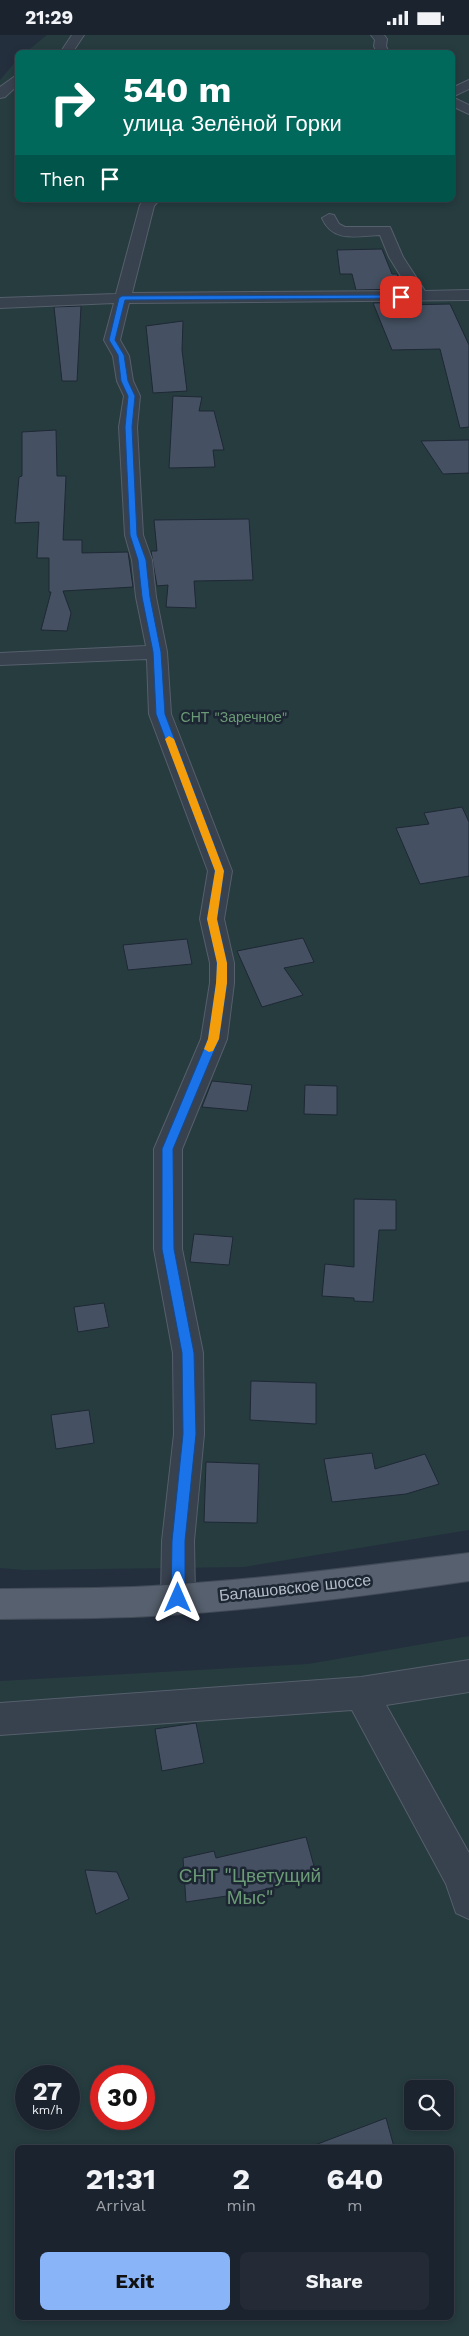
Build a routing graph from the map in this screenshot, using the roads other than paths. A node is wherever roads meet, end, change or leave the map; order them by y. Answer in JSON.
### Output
{"nodes":[{"id":1,"x":78,"y":35,"type":"edge"},
{"id":2,"x":377,"y":35,"type":"edge"},
{"id":3,"x":68,"y":50,"type":"edge"},
{"id":4,"x":382,"y":50,"type":"edge"},
{"id":5,"x":15,"y":81,"type":"edge"},
{"id":6,"x":469,"y":84,"type":"edge"},
{"id":7,"x":455,"y":91,"type":"edge"},
{"id":8,"x":0,"y":94,"type":"edge"},
{"id":9,"x":150,"y":202,"type":"edge"},
{"id":10,"x":329,"y":218,"type":"dead end"},
{"id":11,"x":469,"y":295,"type":"edge"},
{"id":12,"x":421,"y":296,"type":"junction"},
{"id":13,"x":122,"y":298,"type":"junction"},
{"id":14,"x":0,"y":303,"type":"edge"},
{"id":15,"x":157,"y":652,"type":"junction"},
{"id":16,"x":0,"y":659,"type":"edge"},
{"id":17,"x":469,"y":1567,"type":"edge"},
{"id":18,"x":178,"y":1598,"type":"junction"},
{"id":19,"x":0,"y":1604,"type":"edge"},
{"id":20,"x":469,"y":1676,"type":"edge"},
{"id":21,"x":361,"y":1693,"type":"junction"},
{"id":22,"x":0,"y":1719,"type":"edge"},
{"id":23,"x":469,"y":1900,"type":"edge"}],
"edges":[{"from":1,"to":3,"type":"street"},
{"from":2,"to":4,"type":"street"},
{"from":5,"to":8,"type":"street"},
{"from":6,"to":7,"type":"street"},
{"from":9,"to":13,"type":"street"},
{"from":10,"to":12,"type":"street"},
{"from":11,"to":12,"type":"street"},
{"from":12,"to":13,"type":"street"},
{"from":13,"to":14,"type":"street"},
{"from":13,"to":15,"type":"street"},
{"from":15,"to":16,"type":"street"},
{"from":15,"to":18,"type":"street"},
{"from":17,"to":18,"type":"main road","name":"Балашовское шоссе"},
{"from":18,"to":19,"type":"main road","name":"Балашовское шоссе"},
{"from":20,"to":21,"type":"street"},
{"from":21,"to":22,"type":"street"},
{"from":21,"to":23,"type":"street"}]}
